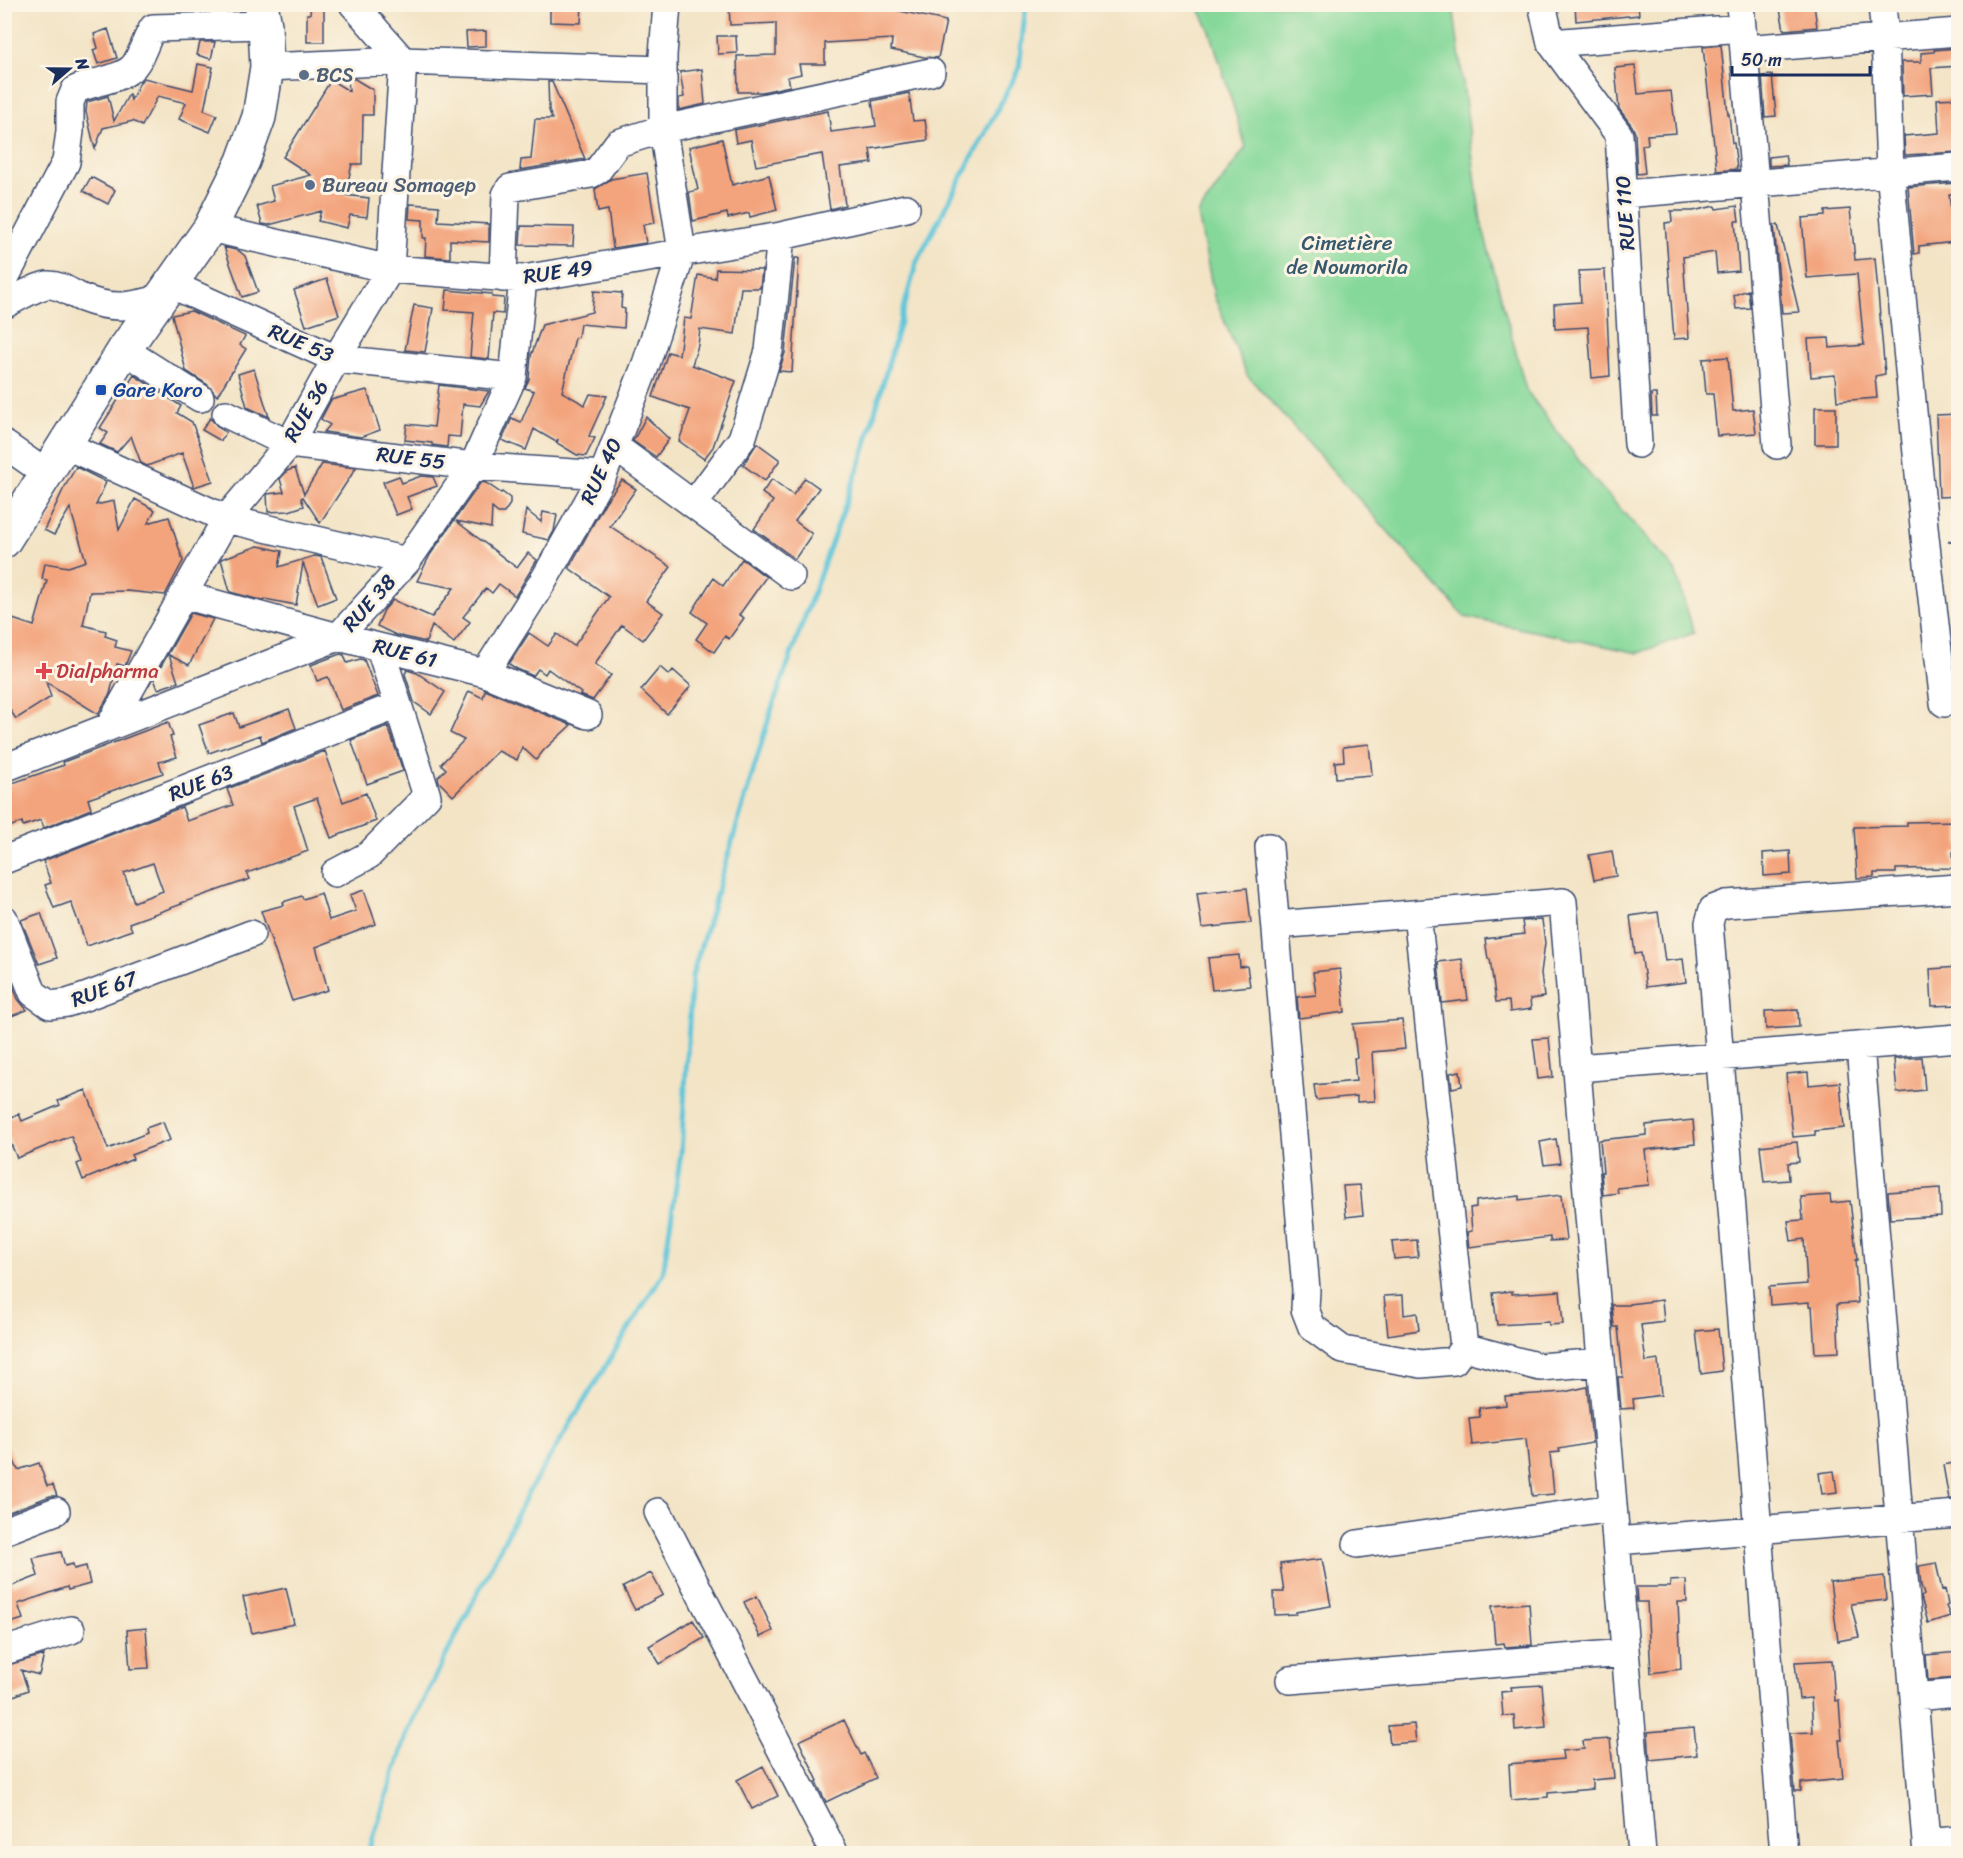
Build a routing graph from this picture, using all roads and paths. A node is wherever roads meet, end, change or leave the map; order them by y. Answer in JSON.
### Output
{"nodes":[{"id":1,"x":353,"y":4,"type":"edge"},
{"id":2,"x":667,"y":4,"type":"edge"},
{"id":3,"x":1542,"y":4,"type":"edge"},
{"id":4,"x":1882,"y":4,"type":"edge"},
{"id":5,"x":263,"y":15,"type":"edge"},
{"id":6,"x":1742,"y":27,"type":"edge"},
{"id":7,"x":1959,"y":32,"type":"edge"},
{"id":8,"x":1885,"y":37,"type":"junction"},
{"id":9,"x":1551,"y":43,"type":"junction"},
{"id":10,"x":403,"y":61,"type":"junction"},
{"id":11,"x":267,"y":67,"type":"junction"},
{"id":12,"x":663,"y":70,"type":"junction"},
{"id":13,"x":931,"y":72,"type":"dead end"},
{"id":14,"x":663,"y":129,"type":"junction"},
{"id":15,"x":1959,"y":167,"type":"edge"},
{"id":16,"x":1890,"y":171,"type":"junction"},
{"id":17,"x":1755,"y":184,"type":"junction"},
{"id":18,"x":1624,"y":194,"type":"junction"},
{"id":19,"x":906,"y":208,"type":"dead end"},
{"id":20,"x":210,"y":228,"type":"junction"},
{"id":21,"x":781,"y":236,"type":"junction"},
{"id":22,"x":682,"y":252,"type":"junction"},
{"id":23,"x":390,"y":269,"type":"junction"},
{"id":24,"x":513,"y":278,"type":"junction"},
{"id":25,"x":4,"y":280,"type":"edge"},
{"id":26,"x":165,"y":292,"type":"junction"},
{"id":27,"x":4,"y":305,"type":"edge"},
{"id":28,"x":124,"y":351,"type":"junction"},
{"id":29,"x":336,"y":359,"type":"junction"},
{"id":30,"x":513,"y":377,"type":"junction"},
{"id":31,"x":200,"y":398,"type":"dead end"},
{"id":32,"x":226,"y":414,"type":"dead end"},
{"id":33,"x":4,"y":444,"type":"edge"},
{"id":34,"x":289,"y":444,"type":"junction"},
{"id":35,"x":1638,"y":444,"type":"dead end"},
{"id":36,"x":65,"y":445,"type":"junction"},
{"id":37,"x":1776,"y":445,"type":"dead end"},
{"id":38,"x":614,"y":446,"type":"junction"},
{"id":39,"x":473,"y":466,"type":"junction"},
{"id":40,"x":47,"y":474,"type":"junction"},
{"id":41,"x":603,"y":475,"type":"junction"},
{"id":42,"x":694,"y":504,"type":"junction"},
{"id":43,"x":226,"y":519,"type":"junction"},
{"id":44,"x":4,"y":541,"type":"edge"},
{"id":45,"x":407,"y":561,"type":"junction"},
{"id":46,"x":791,"y":576,"type":"dead end"},
{"id":47,"x":183,"y":595,"type":"junction"},
{"id":48,"x":338,"y":637,"type":"junction"},
{"id":49,"x":380,"y":648,"type":"junction"},
{"id":50,"x":485,"y":673,"type":"junction"},
{"id":51,"x":1944,"y":703,"type":"dead end"},
{"id":52,"x":398,"y":705,"type":"junction"},
{"id":53,"x":588,"y":715,"type":"dead end"},
{"id":54,"x":109,"y":727,"type":"junction"},
{"id":55,"x":4,"y":768,"type":"edge"},
{"id":56,"x":1269,"y":847,"type":"dead end"},
{"id":57,"x":4,"y":860,"type":"edge"},
{"id":58,"x":335,"y":873,"type":"dead end"},
{"id":59,"x":1959,"y":888,"type":"edge"},
{"id":60,"x":1417,"y":914,"type":"junction"},
{"id":61,"x":4,"y":919,"type":"edge"},
{"id":62,"x":1276,"y":925,"type":"junction"},
{"id":63,"x":251,"y":934,"type":"dead end"},
{"id":64,"x":1959,"y":1038,"type":"edge"},
{"id":65,"x":1860,"y":1046,"type":"junction"},
{"id":66,"x":1718,"y":1058,"type":"junction"},
{"id":67,"x":1577,"y":1068,"type":"junction"},
{"id":68,"x":1464,"y":1347,"type":"junction"},
{"id":69,"x":1601,"y":1362,"type":"junction"},
{"id":70,"x":1613,"y":1508,"type":"junction"},
{"id":71,"x":56,"y":1511,"type":"dead end"},
{"id":72,"x":658,"y":1512,"type":"dead end"},
{"id":73,"x":1959,"y":1514,"type":"edge"},
{"id":74,"x":1899,"y":1519,"type":"junction"},
{"id":75,"x":1758,"y":1530,"type":"junction"},
{"id":76,"x":4,"y":1531,"type":"edge"},
{"id":77,"x":1616,"y":1541,"type":"junction"},
{"id":78,"x":1357,"y":1544,"type":"dead end"},
{"id":79,"x":71,"y":1630,"type":"dead end"},
{"id":80,"x":4,"y":1651,"type":"edge"},
{"id":81,"x":1625,"y":1653,"type":"junction"},
{"id":82,"x":1290,"y":1680,"type":"dead end"},
{"id":83,"x":1959,"y":1693,"type":"edge"},
{"id":84,"x":1914,"y":1697,"type":"junction"},
{"id":85,"x":1959,"y":1840,"type":"edge"},
{"id":86,"x":1926,"y":1848,"type":"edge"},
{"id":87,"x":835,"y":1854,"type":"edge"},
{"id":88,"x":1642,"y":1854,"type":"edge"},
{"id":89,"x":1784,"y":1854,"type":"edge"}],
"edges":[{"from":1,"to":10,"type":"street"},
{"from":2,"to":12,"type":"street"},
{"from":3,"to":9,"type":"street","name":"RUE 110"},
{"from":4,"to":8,"type":"street"},
{"from":5,"to":11,"type":"highway"},
{"from":5,"to":25,"type":"street"},
{"from":6,"to":8,"type":"street"},
{"from":6,"to":9,"type":"street"},
{"from":6,"to":17,"type":"street"},
{"from":7,"to":8,"type":"street"},
{"from":8,"to":16,"type":"street"},
{"from":9,"to":18,"type":"street","name":"RUE 110"},
{"from":10,"to":11,"type":"street"},
{"from":10,"to":12,"type":"street"},
{"from":10,"to":23,"type":"street","name":"RUE 36"},
{"from":11,"to":20,"type":"highway"},
{"from":12,"to":14,"type":"street"},
{"from":13,"to":14,"type":"street"},
{"from":14,"to":22,"type":"street"},
{"from":14,"to":24,"type":"street","name":"RUE 38"},
{"from":15,"to":16,"type":"street"},
{"from":16,"to":17,"type":"street"},
{"from":16,"to":51,"type":"street"},
{"from":17,"to":18,"type":"street"},
{"from":17,"to":37,"type":"street"},
{"from":18,"to":35,"type":"street","name":"RUE 110"},
{"from":19,"to":21,"type":"street","name":"RUE 49"},
{"from":20,"to":23,"type":"street","name":"RUE 49"},
{"from":20,"to":26,"type":"highway"},
{"from":21,"to":22,"type":"street","name":"RUE 49"},
{"from":21,"to":42,"type":"street"},
{"from":22,"to":24,"type":"street","name":"RUE 49"},
{"from":22,"to":38,"type":"street","name":"RUE 40"},
{"from":23,"to":24,"type":"street","name":"RUE 49"},
{"from":23,"to":29,"type":"street","name":"RUE 36"},
{"from":24,"to":30,"type":"street","name":"RUE 38"},
{"from":26,"to":27,"type":"street"},
{"from":26,"to":28,"type":"highway"},
{"from":26,"to":29,"type":"street","name":"RUE 53"},
{"from":28,"to":31,"type":"street"},
{"from":28,"to":36,"type":"highway"},
{"from":29,"to":30,"type":"street","name":"RUE 53"},
{"from":29,"to":34,"type":"street","name":"RUE 36"},
{"from":30,"to":39,"type":"street","name":"RUE 38"},
{"from":32,"to":34,"type":"street","name":"RUE 55"},
{"from":33,"to":40,"type":"street"},
{"from":34,"to":39,"type":"street","name":"RUE 55"},
{"from":34,"to":43,"type":"street","name":"RUE 36"},
{"from":36,"to":40,"type":"highway"},
{"from":36,"to":43,"type":"street"},
{"from":38,"to":41,"type":"street","name":"RUE 40"},
{"from":38,"to":42,"type":"street"},
{"from":39,"to":41,"type":"street","name":"RUE 55"},
{"from":39,"to":45,"type":"street","name":"RUE 38"},
{"from":40,"to":44,"type":"highway"},
{"from":41,"to":50,"type":"street","name":"RUE 40"},
{"from":42,"to":46,"type":"street"},
{"from":43,"to":45,"type":"street"},
{"from":43,"to":47,"type":"street","name":"RUE 36"},
{"from":45,"to":48,"type":"street","name":"RUE 38"},
{"from":47,"to":48,"type":"street","name":"RUE 61"},
{"from":47,"to":54,"type":"street","name":"RUE 36"},
{"from":48,"to":49,"type":"street","name":"RUE 61"},
{"from":48,"to":54,"type":"street","name":"RUE 38"},
{"from":49,"to":50,"type":"street","name":"RUE 61"},
{"from":49,"to":52,"type":"street"},
{"from":50,"to":53,"type":"street","name":"RUE 61"},
{"from":52,"to":57,"type":"street","name":"RUE 63"},
{"from":52,"to":58,"type":"street"},
{"from":54,"to":55,"type":"street","name":"RUE 38"},
{"from":56,"to":62,"type":"street"},
{"from":59,"to":66,"type":"street"},
{"from":60,"to":62,"type":"street"},
{"from":60,"to":67,"type":"street"},
{"from":60,"to":68,"type":"street"},
{"from":61,"to":63,"type":"street","name":"RUE 67"},
{"from":62,"to":68,"type":"street"},
{"from":64,"to":65,"type":"street"},
{"from":65,"to":66,"type":"street"},
{"from":65,"to":74,"type":"street"},
{"from":66,"to":67,"type":"street"},
{"from":66,"to":75,"type":"street"},
{"from":67,"to":69,"type":"street"},
{"from":68,"to":69,"type":"street"},
{"from":69,"to":70,"type":"street"},
{"from":70,"to":77,"type":"street"},
{"from":70,"to":78,"type":"street"},
{"from":71,"to":76,"type":"street"},
{"from":72,"to":87,"type":"street"},
{"from":73,"to":74,"type":"street"},
{"from":74,"to":75,"type":"street"},
{"from":74,"to":84,"type":"street"},
{"from":75,"to":77,"type":"street"},
{"from":75,"to":89,"type":"street"},
{"from":77,"to":81,"type":"street"},
{"from":79,"to":80,"type":"street"},
{"from":81,"to":82,"type":"street"},
{"from":81,"to":88,"type":"street"},
{"from":83,"to":84,"type":"street"},
{"from":84,"to":86,"type":"street"},
{"from":85,"to":86,"type":"street"}]}
